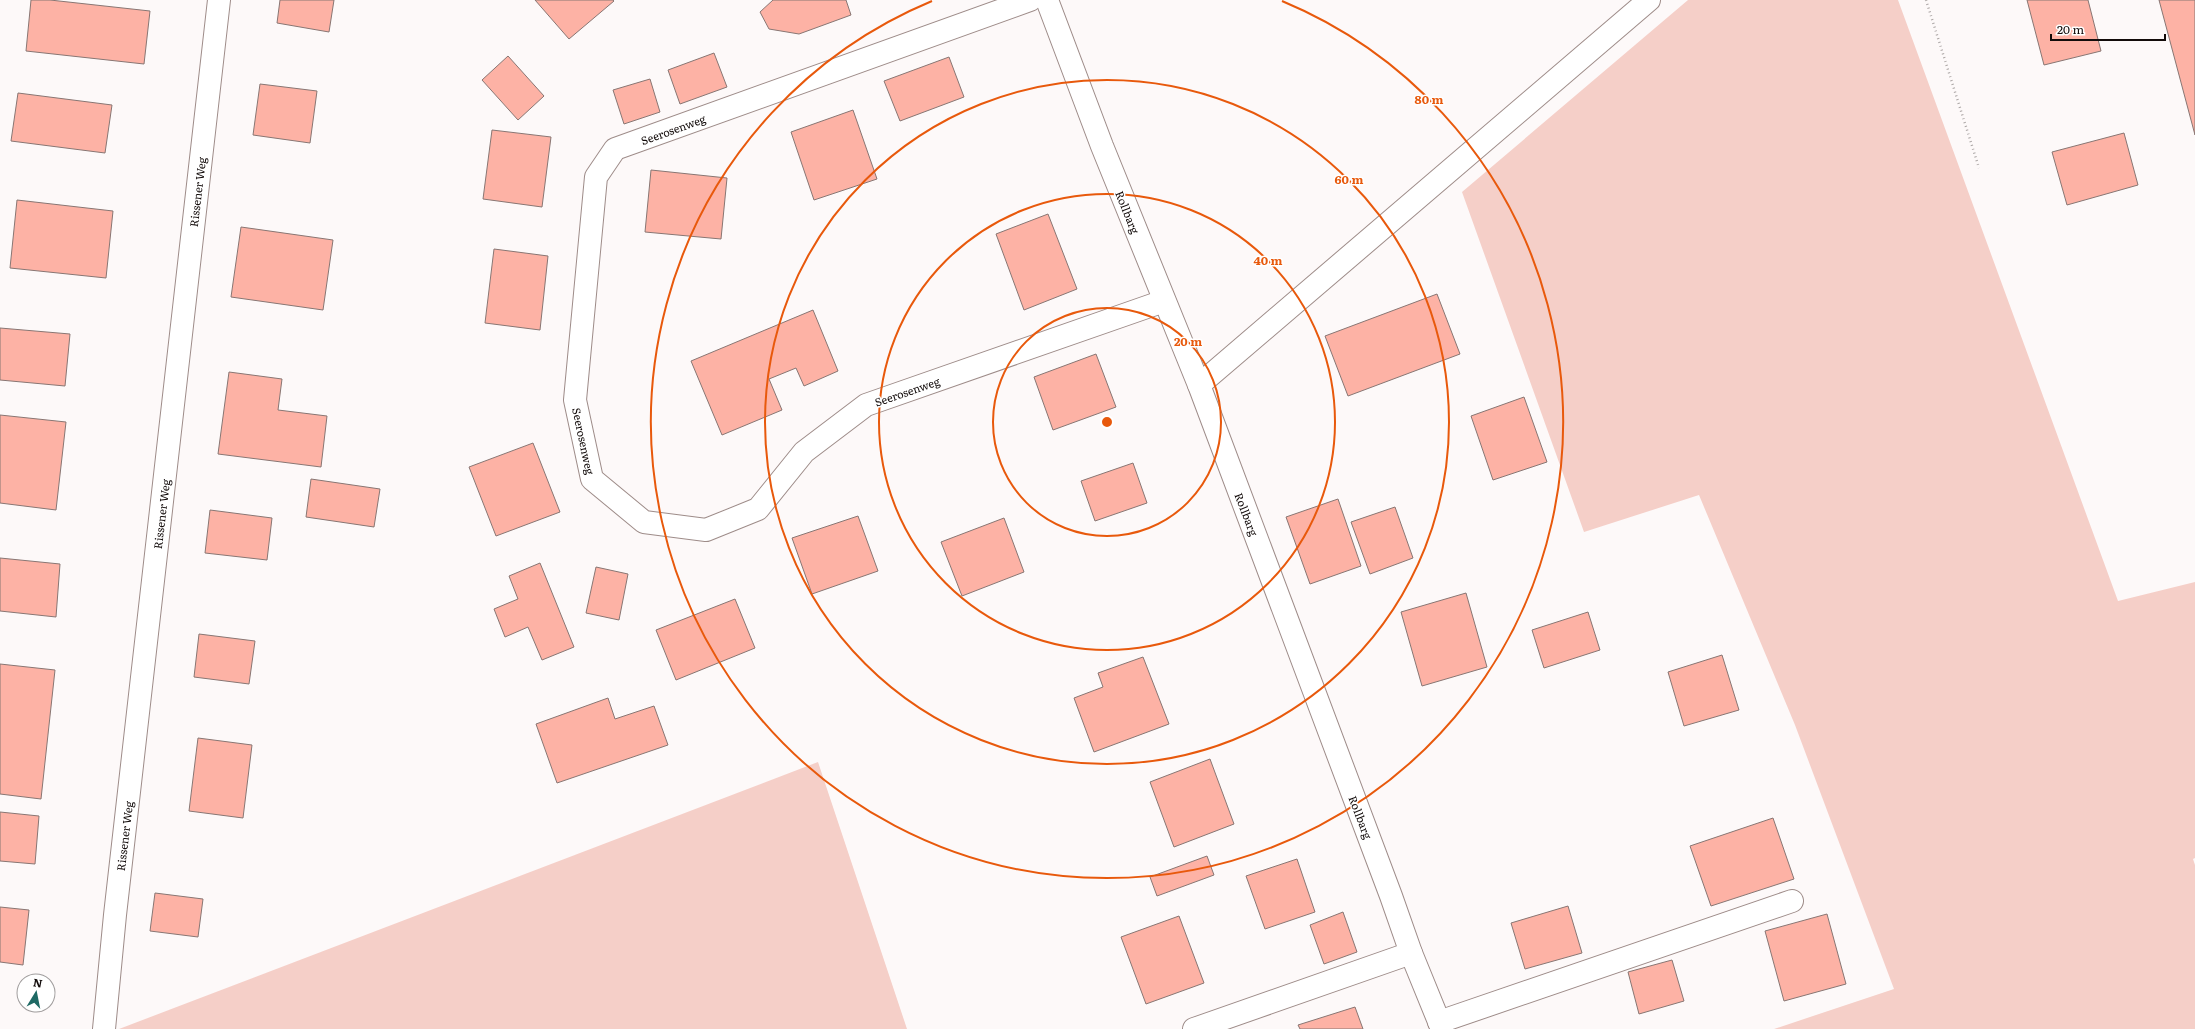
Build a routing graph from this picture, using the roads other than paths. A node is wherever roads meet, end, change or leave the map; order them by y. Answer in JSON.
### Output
{"nodes":[{"id":1,"x":219,"y":0,"type":"edge"},
{"id":2,"x":1030,"y":0,"type":"edge"},
{"id":3,"x":1047,"y":0,"type":"edge"},
{"id":4,"x":1649,"y":0,"type":"edge"},
{"id":5,"x":1164,"y":301,"type":"junction"},
{"id":6,"x":1199,"y":385,"type":"junction"},
{"id":7,"x":1792,"y":901,"type":"dead end"},
{"id":8,"x":1411,"y":953,"type":"junction"},
{"id":9,"x":1440,"y":1026,"type":"edge"},
{"id":10,"x":104,"y":1029,"type":"edge"},
{"id":11,"x":1194,"y":1029,"type":"edge"}],
"edges":[{"from":1,"to":10,"type":"street","name":"Rissener Weg"},
{"from":2,"to":5,"type":"street","name":"Seerosenweg"},
{"from":3,"to":5,"type":"street","name":"Rollbarg"},
{"from":4,"to":6,"type":"street"},
{"from":5,"to":6,"type":"street","name":"Rollbarg"},
{"from":6,"to":8,"type":"street","name":"Rollbarg"},
{"from":7,"to":9,"type":"street"},
{"from":8,"to":9,"type":"street","name":"Rollbarg"},
{"from":8,"to":11,"type":"street"}]}
